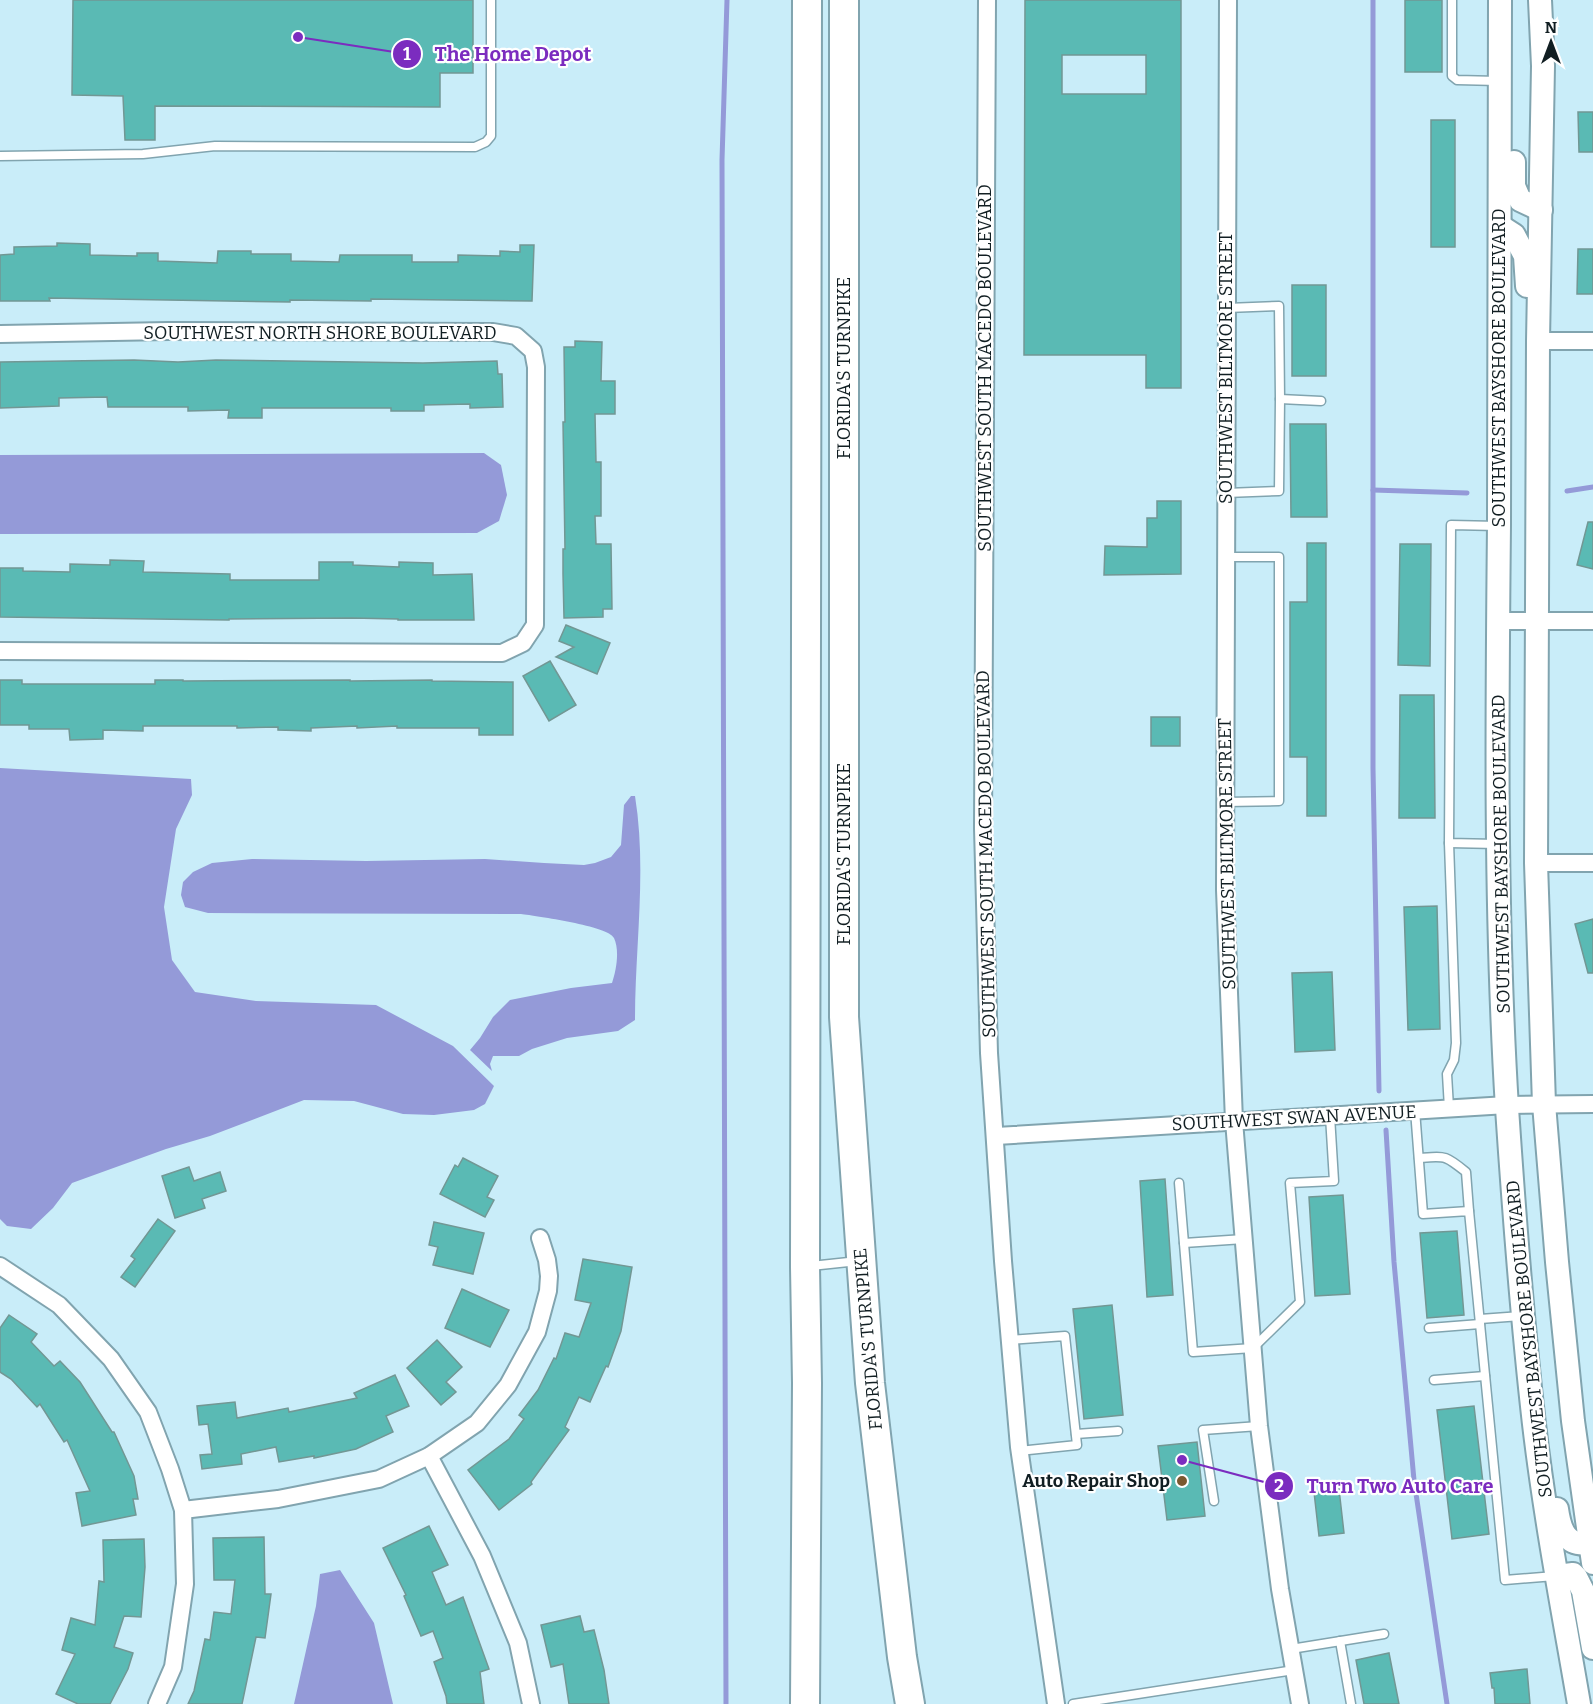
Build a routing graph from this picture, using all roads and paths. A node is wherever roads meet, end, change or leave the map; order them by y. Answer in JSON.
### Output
{"nodes":[{"id":1,"x":491,"y":0,"type":"edge"},
{"id":2,"x":807,"y":0,"type":"edge"},
{"id":3,"x":843,"y":0,"type":"edge"},
{"id":4,"x":987,"y":0,"type":"edge"},
{"id":5,"x":1228,"y":0,"type":"edge"},
{"id":6,"x":1452,"y":0,"type":"edge"},
{"id":7,"x":1500,"y":0,"type":"edge"},
{"id":8,"x":1540,"y":0,"type":"edge"},
{"id":9,"x":1500,"y":70,"type":"junction"},
{"id":10,"x":0,"y":156,"type":"edge"},
{"id":11,"x":1541,"y":210,"type":"junction"},
{"id":12,"x":1500,"y":226,"type":"junction"},
{"id":13,"x":1227,"y":308,"type":"junction"},
{"id":14,"x":0,"y":334,"type":"edge"},
{"id":15,"x":1538,"y":341,"type":"junction"},
{"id":16,"x":1593,"y":341,"type":"edge"},
{"id":17,"x":1539,"y":383,"type":"junction"},
{"id":18,"x":1280,"y":399,"type":"junction"},
{"id":19,"x":1321,"y":400,"type":"dead end"},
{"id":20,"x":1226,"y":493,"type":"junction"},
{"id":21,"x":1499,"y":526,"type":"junction"},
{"id":22,"x":1226,"y":556,"type":"junction"},
{"id":23,"x":1498,"y":621,"type":"junction"},
{"id":24,"x":1536,"y":621,"type":"junction"},
{"id":25,"x":1593,"y":621,"type":"edge"},
{"id":26,"x":0,"y":651,"type":"edge"},
{"id":27,"x":1225,"y":802,"type":"junction"},
{"id":28,"x":1449,"y":843,"type":"junction"},
{"id":29,"x":1498,"y":844,"type":"junction"},
{"id":30,"x":1536,"y":862,"type":"junction"},
{"id":31,"x":1593,"y":863,"type":"edge"},
{"id":32,"x":1544,"y":1104,"type":"junction"},
{"id":33,"x":1593,"y":1104,"type":"edge"},
{"id":34,"x":1507,"y":1105,"type":"junction"},
{"id":35,"x":1449,"y":1108,"type":"junction"},
{"id":36,"x":1415,"y":1110,"type":"junction"},
{"id":37,"x":1330,"y":1116,"type":"junction"},
{"id":38,"x":1234,"y":1121,"type":"junction"},
{"id":39,"x":996,"y":1136,"type":"junction"},
{"id":40,"x":1419,"y":1158,"type":"junction"},
{"id":41,"x":1179,"y":1184,"type":"dead end"},
{"id":42,"x":1469,"y":1211,"type":"junction"},
{"id":43,"x":540,"y":1238,"type":"dead end"},
{"id":44,"x":1244,"y":1239,"type":"junction"},
{"id":45,"x":1184,"y":1243,"type":"junction"},
{"id":46,"x":861,"y":1261,"type":"junction"},
{"id":47,"x":0,"y":1266,"type":"edge"},
{"id":48,"x":805,"y":1267,"type":"junction"},
{"id":49,"x":1524,"y":1316,"type":"junction"},
{"id":50,"x":1480,"y":1322,"type":"junction"},
{"id":51,"x":1429,"y":1328,"type":"dead end"},
{"id":52,"x":1010,"y":1340,"type":"junction"},
{"id":53,"x":1253,"y":1348,"type":"junction"},
{"id":54,"x":1529,"y":1365,"type":"junction"},
{"id":55,"x":1485,"y":1376,"type":"junction"},
{"id":56,"x":1434,"y":1380,"type":"dead end"},
{"id":57,"x":1259,"y":1426,"type":"junction"},
{"id":58,"x":1118,"y":1431,"type":"dead end"},
{"id":59,"x":1076,"y":1434,"type":"junction"},
{"id":60,"x":1019,"y":1451,"type":"junction"},
{"id":61,"x":429,"y":1456,"type":"junction"},
{"id":62,"x":1214,"y":1501,"type":"dead end"},
{"id":63,"x":183,"y":1510,"type":"junction"},
{"id":64,"x":1591,"y":1553,"type":"edge"},
{"id":65,"x":1557,"y":1576,"type":"junction"},
{"id":66,"x":1384,"y":1634,"type":"dead end"},
{"id":67,"x":1340,"y":1641,"type":"junction"},
{"id":68,"x":1593,"y":1648,"type":"edge"},
{"id":69,"x":1291,"y":1649,"type":"junction"},
{"id":70,"x":1294,"y":1670,"type":"junction"},
{"id":71,"x":157,"y":1704,"type":"edge"},
{"id":72,"x":531,"y":1704,"type":"edge"},
{"id":73,"x":805,"y":1704,"type":"edge"},
{"id":74,"x":910,"y":1704,"type":"edge"},
{"id":75,"x":1056,"y":1704,"type":"edge"},
{"id":76,"x":1073,"y":1704,"type":"edge"},
{"id":77,"x":1300,"y":1704,"type":"edge"},
{"id":78,"x":1351,"y":1704,"type":"edge"},
{"id":79,"x":1579,"y":1704,"type":"edge"}],
"edges":[{"from":1,"to":10,"type":"lane"},
{"from":2,"to":48,"type":"highway","name":"FLORIDA'S TURNPIKE"},
{"from":3,"to":46,"type":"highway","name":"FLORIDA'S TURNPIKE"},
{"from":4,"to":39,"type":"street","name":"SOUTHWEST SOUTH MACEDO BOULEVARD"},
{"from":5,"to":13,"type":"street","name":"SOUTHWEST BILTMORE STREET"},
{"from":6,"to":9,"type":"lane"},
{"from":7,"to":9,"type":"main road","name":"SOUTHWEST BAYSHORE BOULEVARD"},
{"from":8,"to":11,"type":"main road","name":"SOUTHWEST BAYSHORE BOULEVARD"},
{"from":9,"to":11,"type":"main road"},
{"from":9,"to":12,"type":"main road","name":"SOUTHWEST BAYSHORE BOULEVARD"},
{"from":11,"to":15,"type":"main road","name":"SOUTHWEST BAYSHORE BOULEVARD"},
{"from":12,"to":17,"type":"main road"},
{"from":12,"to":21,"type":"main road","name":"SOUTHWEST BAYSHORE BOULEVARD"},
{"from":13,"to":18,"type":"lane"},
{"from":13,"to":20,"type":"street","name":"SOUTHWEST BILTMORE STREET"},
{"from":14,"to":26,"type":"street","name":"SOUTHWEST NORTH SHORE BOULEVARD"},
{"from":15,"to":16,"type":"street"},
{"from":15,"to":17,"type":"main road","name":"SOUTHWEST BAYSHORE BOULEVARD"},
{"from":17,"to":24,"type":"main road","name":"SOUTHWEST BAYSHORE BOULEVARD"},
{"from":18,"to":19,"type":"lane"},
{"from":18,"to":20,"type":"lane"},
{"from":20,"to":22,"type":"street","name":"SOUTHWEST BILTMORE STREET"},
{"from":21,"to":23,"type":"main road","name":"SOUTHWEST BAYSHORE BOULEVARD"},
{"from":21,"to":28,"type":"lane"},
{"from":22,"to":27,"type":"street","name":"SOUTHWEST BILTMORE STREET"},
{"from":22,"to":27,"type":"lane"},
{"from":23,"to":24,"type":"street"},
{"from":23,"to":29,"type":"main road","name":"SOUTHWEST BAYSHORE BOULEVARD"},
{"from":24,"to":25,"type":"street"},
{"from":24,"to":30,"type":"main road","name":"SOUTHWEST BAYSHORE BOULEVARD"},
{"from":27,"to":38,"type":"street","name":"SOUTHWEST BILTMORE STREET"},
{"from":28,"to":29,"type":"lane"},
{"from":28,"to":35,"type":"lane"},
{"from":29,"to":34,"type":"main road","name":"SOUTHWEST BAYSHORE BOULEVARD"},
{"from":30,"to":31,"type":"street"},
{"from":30,"to":32,"type":"main road","name":"SOUTHWEST BAYSHORE BOULEVARD"},
{"from":32,"to":33,"type":"street","name":"SOUTHWEST SWAN AVENUE"},
{"from":32,"to":34,"type":"street","name":"SOUTHWEST SWAN AVENUE"},
{"from":32,"to":64,"type":"main road","name":"SOUTHWEST BAYSHORE BOULEVARD"},
{"from":34,"to":35,"type":"street","name":"SOUTHWEST SWAN AVENUE"},
{"from":34,"to":49,"type":"main road","name":"SOUTHWEST BAYSHORE BOULEVARD"},
{"from":35,"to":36,"type":"street","name":"SOUTHWEST SWAN AVENUE"},
{"from":36,"to":37,"type":"street","name":"SOUTHWEST SWAN AVENUE"},
{"from":36,"to":40,"type":"lane"},
{"from":37,"to":38,"type":"street","name":"SOUTHWEST SWAN AVENUE"},
{"from":37,"to":53,"type":"lane"},
{"from":38,"to":39,"type":"street","name":"SOUTHWEST SWAN AVENUE"},
{"from":38,"to":44,"type":"street","name":"SOUTHWEST BILTMORE STREET"},
{"from":39,"to":52,"type":"street","name":"SOUTHWEST SOUTH MACEDO BOULEVARD"},
{"from":40,"to":42,"type":"lane"},
{"from":40,"to":42,"type":"lane"},
{"from":41,"to":45,"type":"lane"},
{"from":42,"to":50,"type":"lane"},
{"from":43,"to":61,"type":"street"},
{"from":44,"to":45,"type":"lane"},
{"from":44,"to":53,"type":"street","name":"SOUTHWEST BILTMORE STREET"},
{"from":45,"to":53,"type":"lane"},
{"from":46,"to":48,"type":"lane"},
{"from":46,"to":74,"type":"highway","name":"FLORIDA'S TURNPIKE"},
{"from":47,"to":63,"type":"street"},
{"from":48,"to":73,"type":"highway","name":"FLORIDA'S TURNPIKE"},
{"from":49,"to":50,"type":"lane"},
{"from":49,"to":54,"type":"main road","name":"SOUTHWEST BAYSHORE BOULEVARD"},
{"from":50,"to":51,"type":"lane"},
{"from":50,"to":55,"type":"lane"},
{"from":52,"to":59,"type":"lane"},
{"from":52,"to":60,"type":"street","name":"SOUTHWEST SOUTH MACEDO BOULEVARD"},
{"from":53,"to":57,"type":"street","name":"SOUTHWEST BILTMORE STREET"},
{"from":54,"to":64,"type":"main road"},
{"from":54,"to":65,"type":"main road","name":"SOUTHWEST BAYSHORE BOULEVARD"},
{"from":55,"to":56,"type":"lane"},
{"from":55,"to":65,"type":"lane"},
{"from":57,"to":62,"type":"lane"},
{"from":57,"to":69,"type":"street","name":"SOUTHWEST BILTMORE STREET"},
{"from":58,"to":59,"type":"lane"},
{"from":59,"to":60,"type":"lane"},
{"from":60,"to":75,"type":"street","name":"SOUTHWEST SOUTH MACEDO BOULEVARD"},
{"from":61,"to":63,"type":"street"},
{"from":61,"to":72,"type":"street"},
{"from":63,"to":71,"type":"street"},
{"from":65,"to":68,"type":"main road"},
{"from":65,"to":79,"type":"main road","name":"SOUTHWEST BAYSHORE BOULEVARD"},
{"from":66,"to":67,"type":"lane"},
{"from":67,"to":69,"type":"lane"},
{"from":67,"to":78,"type":"lane"},
{"from":69,"to":70,"type":"street","name":"SOUTHWEST BILTMORE STREET"},
{"from":70,"to":76,"type":"lane"},
{"from":70,"to":77,"type":"street","name":"SOUTHWEST BILTMORE STREET"}]}
